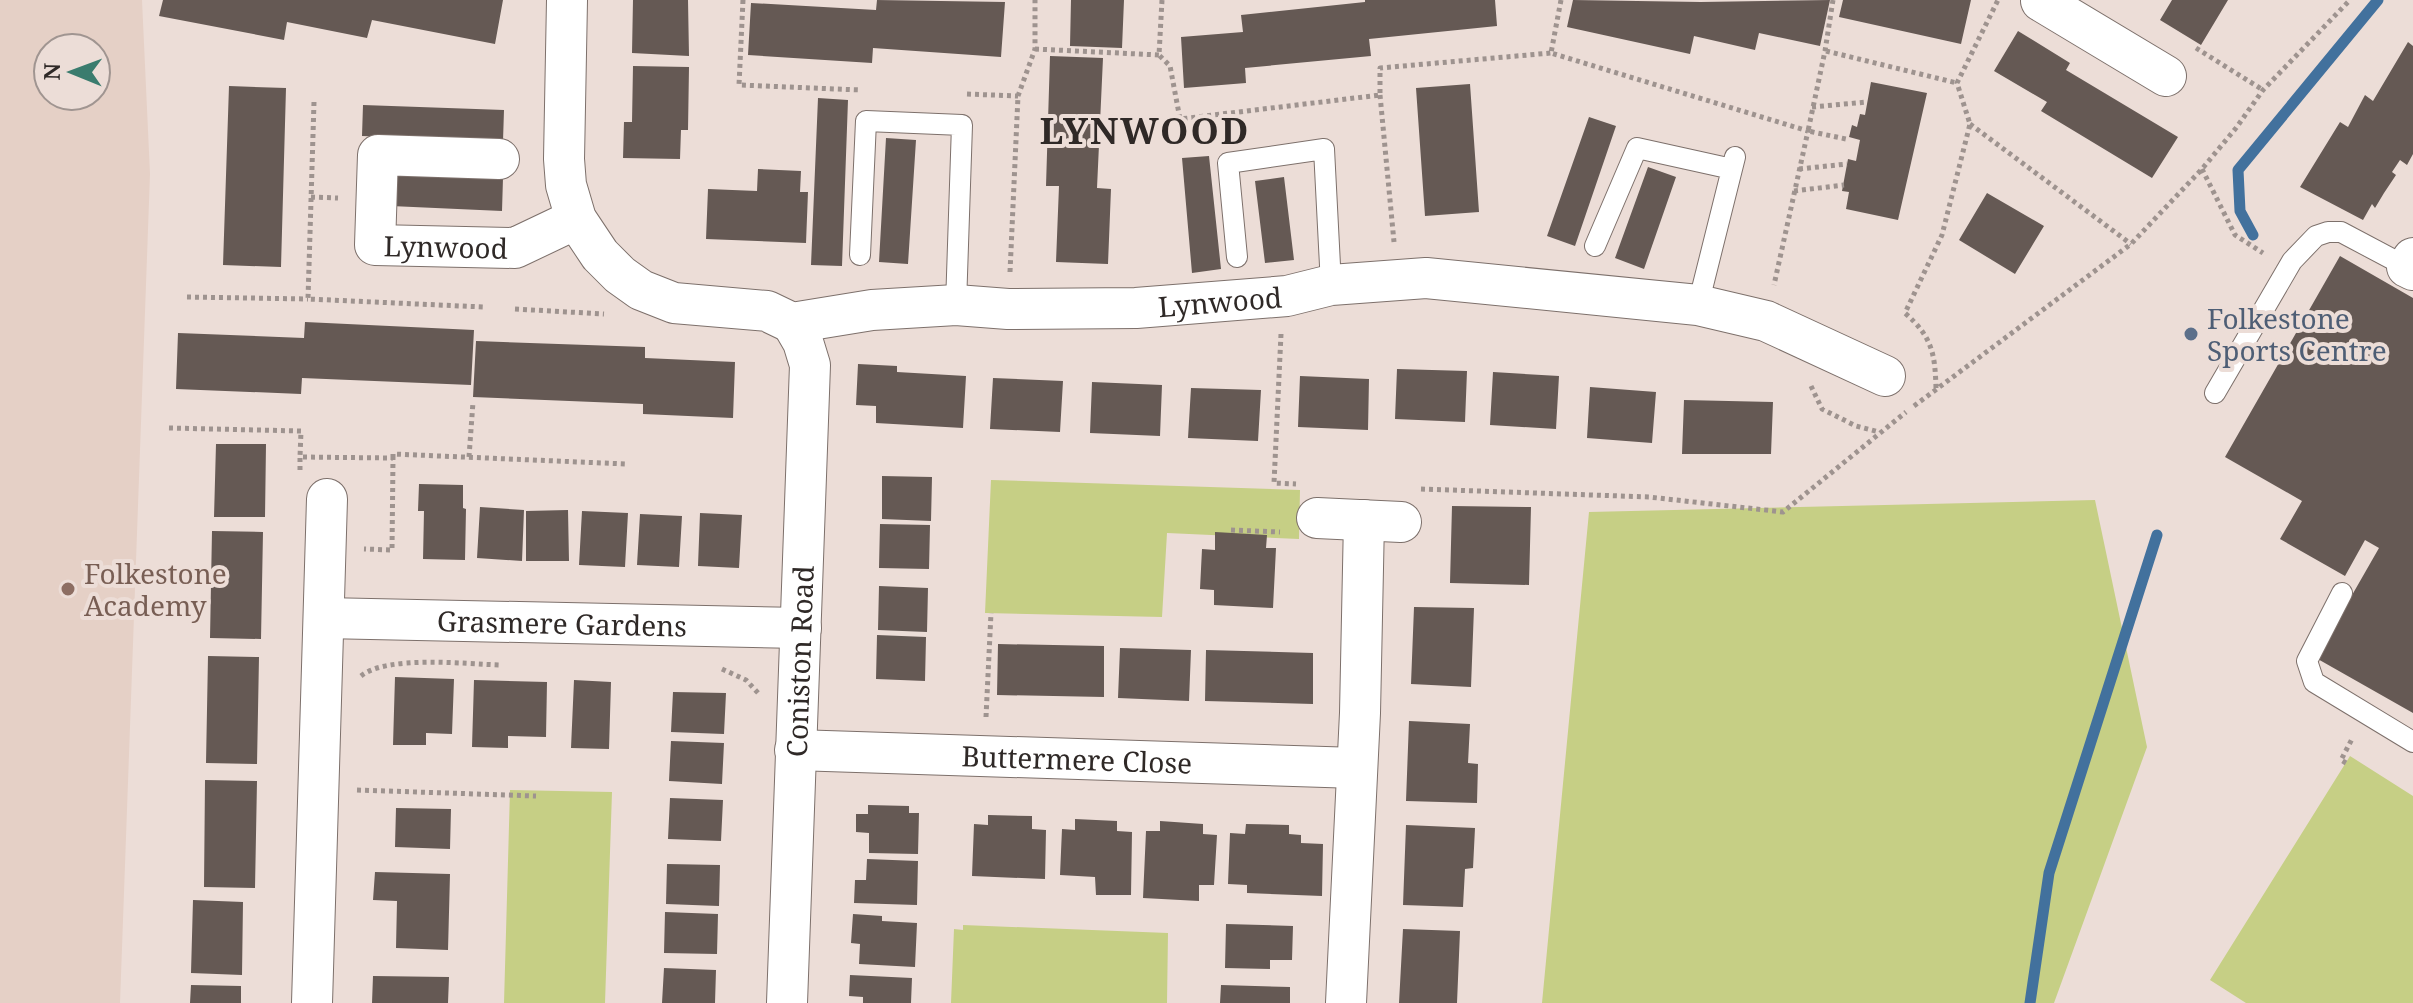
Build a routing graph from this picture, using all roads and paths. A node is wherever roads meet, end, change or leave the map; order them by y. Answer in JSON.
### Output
{"nodes":[{"id":1,"x":567,"y":0,"type":"edge"},
{"id":2,"x":743,"y":0,"type":"edge"},
{"id":3,"x":1035,"y":0,"type":"edge"},
{"id":4,"x":1162,"y":0,"type":"edge"},
{"id":5,"x":1833,"y":0,"type":"edge"},
{"id":6,"x":1998,"y":0,"type":"edge"},
{"id":7,"x":2350,"y":0,"type":"edge"},
{"id":8,"x":2041,"y":1,"type":"edge"},
{"id":9,"x":2095,"y":14,"type":"edge"},
{"id":10,"x":2196,"y":48,"type":"dead end"},
{"id":11,"x":1035,"y":49,"type":"junction"},
{"id":12,"x":1825,"y":51,"type":"junction"},
{"id":13,"x":1551,"y":53,"type":"dead end"},
{"id":14,"x":1159,"y":55,"type":"junction"},
{"id":15,"x":2166,"y":76,"type":"dead end"},
{"id":16,"x":1957,"y":83,"type":"junction"},
{"id":17,"x":863,"y":90,"type":"dead end"},
{"id":18,"x":2263,"y":90,"type":"junction"},
{"id":19,"x":956,"y":94,"type":"dead end"},
{"id":20,"x":1380,"y":95,"type":"junction"},
{"id":21,"x":1018,"y":96,"type":"junction"},
{"id":22,"x":1867,"y":102,"type":"dead end"},
{"id":23,"x":1812,"y":107,"type":"junction"},
{"id":24,"x":1970,"y":124,"type":"junction"},
{"id":25,"x":1846,"y":139,"type":"dead end"},
{"id":26,"x":499,"y":159,"type":"dead end"},
{"id":27,"x":1847,"y":164,"type":"dead end"},
{"id":28,"x":1799,"y":169,"type":"dead end"},
{"id":29,"x":2202,"y":169,"type":"junction"},
{"id":30,"x":1844,"y":185,"type":"dead end"},
{"id":31,"x":1794,"y":191,"type":"dead end"},
{"id":32,"x":576,"y":219,"type":"junction"},
{"id":33,"x":2131,"y":244,"type":"junction"},
{"id":34,"x":1595,"y":246,"type":"dead end"},
{"id":35,"x":860,"y":255,"type":"dead end"},
{"id":36,"x":2266,"y":255,"type":"dead end"},
{"id":37,"x":1237,"y":257,"type":"dead end"},
{"id":38,"x":2411,"y":265,"type":"edge"},
{"id":39,"x":1398,"y":280,"type":"junction"},
{"id":40,"x":1331,"y":285,"type":"junction"},
{"id":41,"x":187,"y":297,"type":"dead end"},
{"id":42,"x":308,"y":299,"type":"dead end"},
{"id":43,"x":956,"y":305,"type":"junction"},
{"id":44,"x":1698,"y":305,"type":"junction"},
{"id":45,"x":515,"y":309,"type":"dead end"},
{"id":46,"x":1008,"y":309,"type":"junction"},
{"id":47,"x":611,"y":314,"type":"dead end"},
{"id":48,"x":792,"y":323,"type":"junction"},
{"id":49,"x":1268,"y":333,"type":"dead end"},
{"id":50,"x":1806,"y":375,"type":"dead end"},
{"id":51,"x":1885,"y":376,"type":"dead end"},
{"id":52,"x":1936,"y":389,"type":"junction"},
{"id":53,"x":2215,"y":393,"type":"dead end"},
{"id":54,"x":473,"y":402,"type":"dead end"},
{"id":55,"x":169,"y":428,"type":"dead end"},
{"id":56,"x":1879,"y":432,"type":"junction"},
{"id":57,"x":300,"y":457,"type":"junction"},
{"id":58,"x":469,"y":457,"type":"junction"},
{"id":59,"x":393,"y":458,"type":"junction"},
{"id":60,"x":626,"y":464,"type":"dead end"},
{"id":61,"x":313,"y":486,"type":"joint"},
{"id":62,"x":1394,"y":510,"type":"junction"},
{"id":63,"x":1305,"y":512,"type":"junction"},
{"id":64,"x":1231,"y":530,"type":"dead end"},
{"id":65,"x":357,"y":556,"type":"dead end"},
{"id":66,"x":2342,"y":593,"type":"dead end"},
{"id":67,"x":991,"y":613,"type":"dead end"},
{"id":68,"x":324,"y":618,"type":"junction"},
{"id":69,"x":801,"y":628,"type":"junction"},
{"id":70,"x":500,"y":665,"type":"dead end"},
{"id":71,"x":713,"y":668,"type":"dead end"},
{"id":72,"x":351,"y":683,"type":"dead end"},
{"id":73,"x":763,"y":699,"type":"dead end"},
{"id":74,"x":986,"y":728,"type":"dead end"},
{"id":75,"x":2413,"y":742,"type":"edge"},
{"id":76,"x":795,"y":750,"type":"junction"},
{"id":77,"x":1357,"y":768,"type":"junction"},
{"id":78,"x":319,"y":789,"type":"junction"},
{"id":79,"x":536,"y":796,"type":"dead end"},
{"id":80,"x":312,"y":1003,"type":"edge"},
{"id":81,"x":787,"y":1003,"type":"edge"},
{"id":82,"x":1346,"y":1003,"type":"edge"}],
"edges":[{"from":1,"to":32,"type":"street","name":"Lynwood"},
{"from":2,"to":17,"type":"path"},
{"from":3,"to":11,"type":"path"},
{"from":4,"to":14,"type":"path"},
{"from":5,"to":12,"type":"path"},
{"from":6,"to":16,"type":"path"},
{"from":7,"to":18,"type":"path"},
{"from":8,"to":9,"type":"street"},
{"from":9,"to":15,"type":"street"},
{"from":10,"to":18,"type":"path"},
{"from":11,"to":14,"type":"path"},
{"from":11,"to":21,"type":"path"},
{"from":12,"to":16,"type":"path"},
{"from":12,"to":23,"type":"path"},
{"from":13,"to":20,"type":"path"},
{"from":14,"to":20,"type":"path"},
{"from":16,"to":24,"type":"path"},
{"from":18,"to":29,"type":"path"},
{"from":19,"to":21,"type":"path"},
{"from":20,"to":39,"type":"path"},
{"from":21,"to":46,"type":"path"},
{"from":22,"to":23,"type":"path"},
{"from":23,"to":25,"type":"path"},
{"from":24,"to":33,"type":"path"},
{"from":24,"to":52,"type":"path"},
{"from":26,"to":32,"type":"street","name":"Lynwood"},
{"from":27,"to":28,"type":"path"},
{"from":29,"to":33,"type":"path"},
{"from":29,"to":36,"type":"path"},
{"from":30,"to":31,"type":"path"},
{"from":32,"to":48,"type":"street","name":"Lynwood"},
{"from":33,"to":52,"type":"path"},
{"from":34,"to":44,"type":"lane"},
{"from":35,"to":43,"type":"lane"},
{"from":37,"to":40,"type":"lane"},
{"from":38,"to":53,"type":"lane"},
{"from":39,"to":40,"type":"street","name":"Lynwood"},
{"from":39,"to":44,"type":"street","name":"Lynwood"},
{"from":40,"to":46,"type":"street","name":"Lynwood"},
{"from":41,"to":42,"type":"path"},
{"from":43,"to":46,"type":"street","name":"Lynwood"},
{"from":43,"to":48,"type":"street","name":"Lynwood"},
{"from":44,"to":51,"type":"street","name":"Lynwood"},
{"from":45,"to":47,"type":"path"},
{"from":48,"to":69,"type":"street","name":"Coniston Road"},
{"from":49,"to":63,"type":"path"},
{"from":50,"to":56,"type":"path"},
{"from":52,"to":56,"type":"path"},
{"from":54,"to":58,"type":"path"},
{"from":55,"to":57,"type":"path"},
{"from":56,"to":62,"type":"path"},
{"from":57,"to":59,"type":"path"},
{"from":57,"to":61,"type":"path"},
{"from":58,"to":59,"type":"path"},
{"from":58,"to":60,"type":"path"},
{"from":59,"to":65,"type":"path"},
{"from":61,"to":68,"type":"street"},
{"from":62,"to":63,"type":"street"},
{"from":62,"to":77,"type":"street"},
{"from":63,"to":64,"type":"path"},
{"from":66,"to":75,"type":"lane"},
{"from":67,"to":74,"type":"path"},
{"from":68,"to":69,"type":"street","name":"Grasmere Gardens"},
{"from":68,"to":78,"type":"street"},
{"from":69,"to":76,"type":"street","name":"Coniston Road"},
{"from":70,"to":72,"type":"path"},
{"from":71,"to":73,"type":"path"},
{"from":76,"to":77,"type":"street","name":"Buttermere Close"},
{"from":76,"to":81,"type":"street","name":"Coniston Road"},
{"from":77,"to":82,"type":"street"},
{"from":78,"to":79,"type":"path"},
{"from":78,"to":80,"type":"street"}]}
